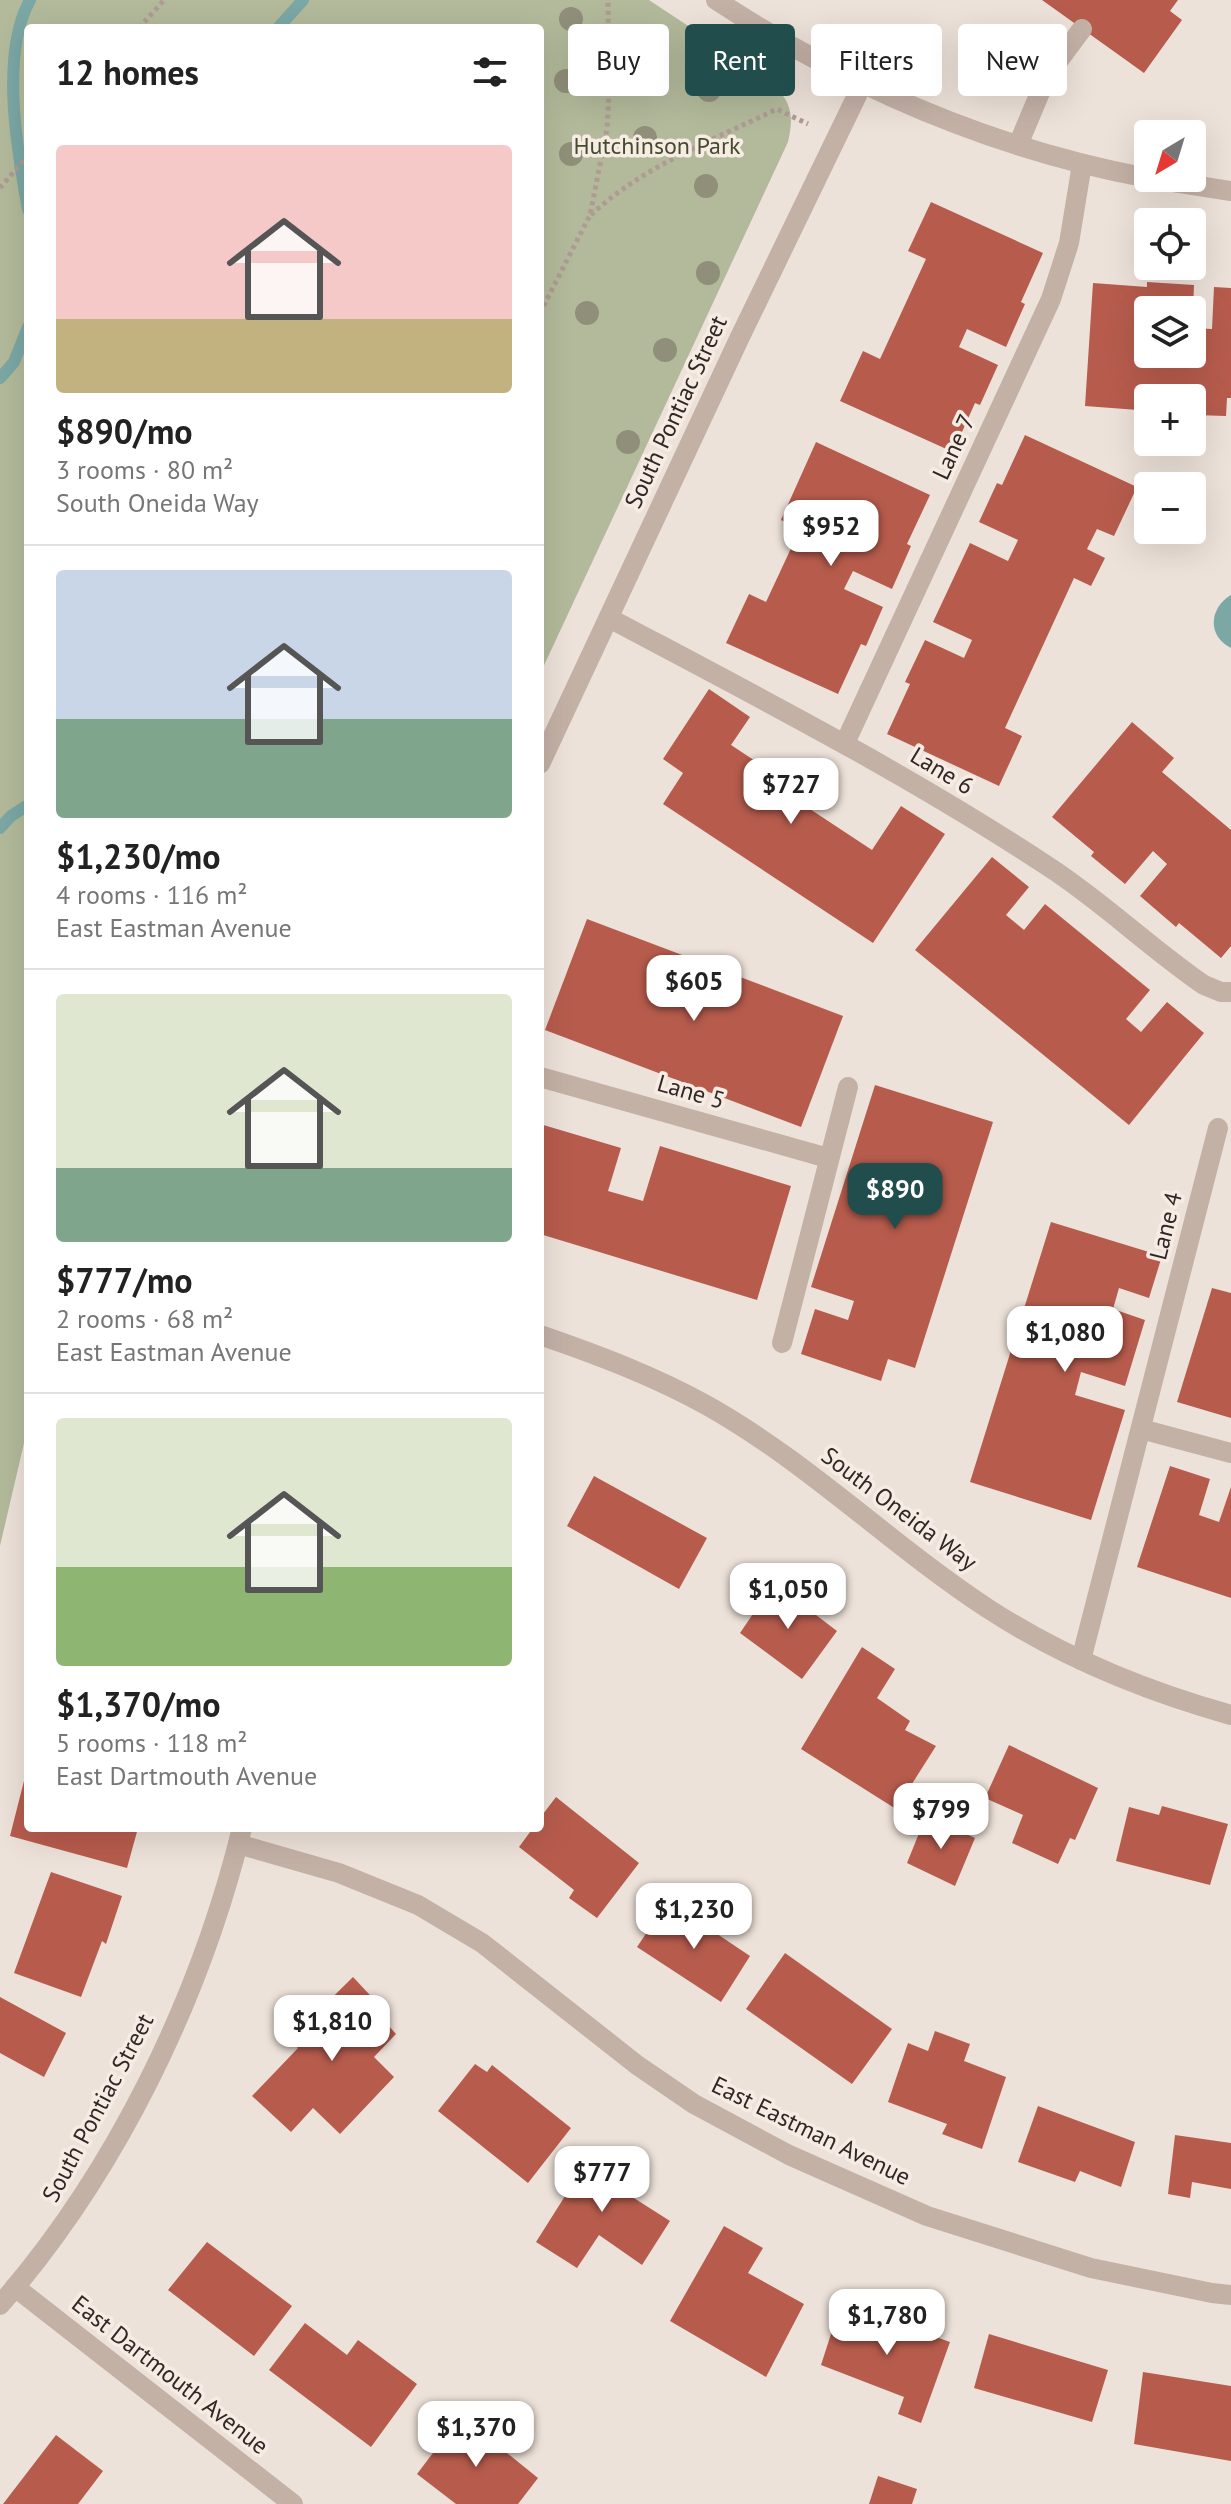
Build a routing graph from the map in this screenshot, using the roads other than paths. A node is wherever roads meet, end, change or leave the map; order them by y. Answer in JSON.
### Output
{"nodes":[{"id":1,"x":716,"y":0,"type":"edge"},
{"id":2,"x":1082,"y":29,"type":"dead end"},
{"id":3,"x":811,"y":56,"type":"edge"},
{"id":4,"x":856,"y":96,"type":"edge"},
{"id":5,"x":892,"y":96,"type":"edge"},
{"id":6,"x":1018,"y":145,"type":"junction"},
{"id":7,"x":1082,"y":164,"type":"junction"},
{"id":8,"x":1134,"y":175,"type":"edge"},
{"id":9,"x":1206,"y":187,"type":"edge"},
{"id":10,"x":1231,"y":191,"type":"edge"},
{"id":11,"x":609,"y":618,"type":"junction"},
{"id":12,"x":845,"y":743,"type":"junction"},
{"id":13,"x":544,"y":756,"type":"edge"},
{"id":14,"x":1231,"y":992,"type":"edge"},
{"id":15,"x":544,"y":1078,"type":"edge"},
{"id":16,"x":848,"y":1087,"type":"dead end"},
{"id":17,"x":1218,"y":1128,"type":"dead end"},
{"id":18,"x":828,"y":1158,"type":"junction"},
{"id":19,"x":544,"y":1336,"type":"edge"},
{"id":20,"x":782,"y":1343,"type":"dead end"},
{"id":21,"x":1141,"y":1429,"type":"junction"},
{"id":22,"x":1231,"y":1453,"type":"edge"},
{"id":23,"x":1081,"y":1660,"type":"junction"},
{"id":24,"x":1231,"y":1715,"type":"edge"},
{"id":25,"x":240,"y":1836,"type":"edge"},
{"id":26,"x":15,"y":2287,"type":"junction"},
{"id":27,"x":1231,"y":2295,"type":"edge"},
{"id":28,"x":0,"y":2305,"type":"edge"},
{"id":29,"x":293,"y":2504,"type":"edge"}],
"edges":[{"from":1,"to":3,"type":"street"},
{"from":2,"to":6,"type":"street"},
{"from":4,"to":11,"type":"street","name":"South Pontiac Street"},
{"from":5,"to":6,"type":"street"},
{"from":6,"to":7,"type":"street"},
{"from":7,"to":8,"type":"street"},
{"from":7,"to":12,"type":"street","name":"Lane 7"},
{"from":9,"to":10,"type":"street"},
{"from":11,"to":12,"type":"street","name":"Lane 6"},
{"from":11,"to":13,"type":"street","name":"South Pontiac Street"},
{"from":12,"to":14,"type":"street","name":"Lane 6"},
{"from":15,"to":18,"type":"street","name":"Lane 5"},
{"from":16,"to":18,"type":"street"},
{"from":17,"to":21,"type":"street","name":"Lane 4"},
{"from":18,"to":20,"type":"street"},
{"from":19,"to":23,"type":"street","name":"South Oneida Way"},
{"from":21,"to":22,"type":"street"},
{"from":21,"to":23,"type":"street","name":"Lane 4"},
{"from":23,"to":24,"type":"street","name":"South Oneida Way"},
{"from":25,"to":26,"type":"street","name":"South Pontiac Street"},
{"from":25,"to":27,"type":"street","name":"East Eastman Avenue"},
{"from":26,"to":28,"type":"street","name":"South Pontiac Street"},
{"from":26,"to":29,"type":"street","name":"East Dartmouth Avenue"}]}
